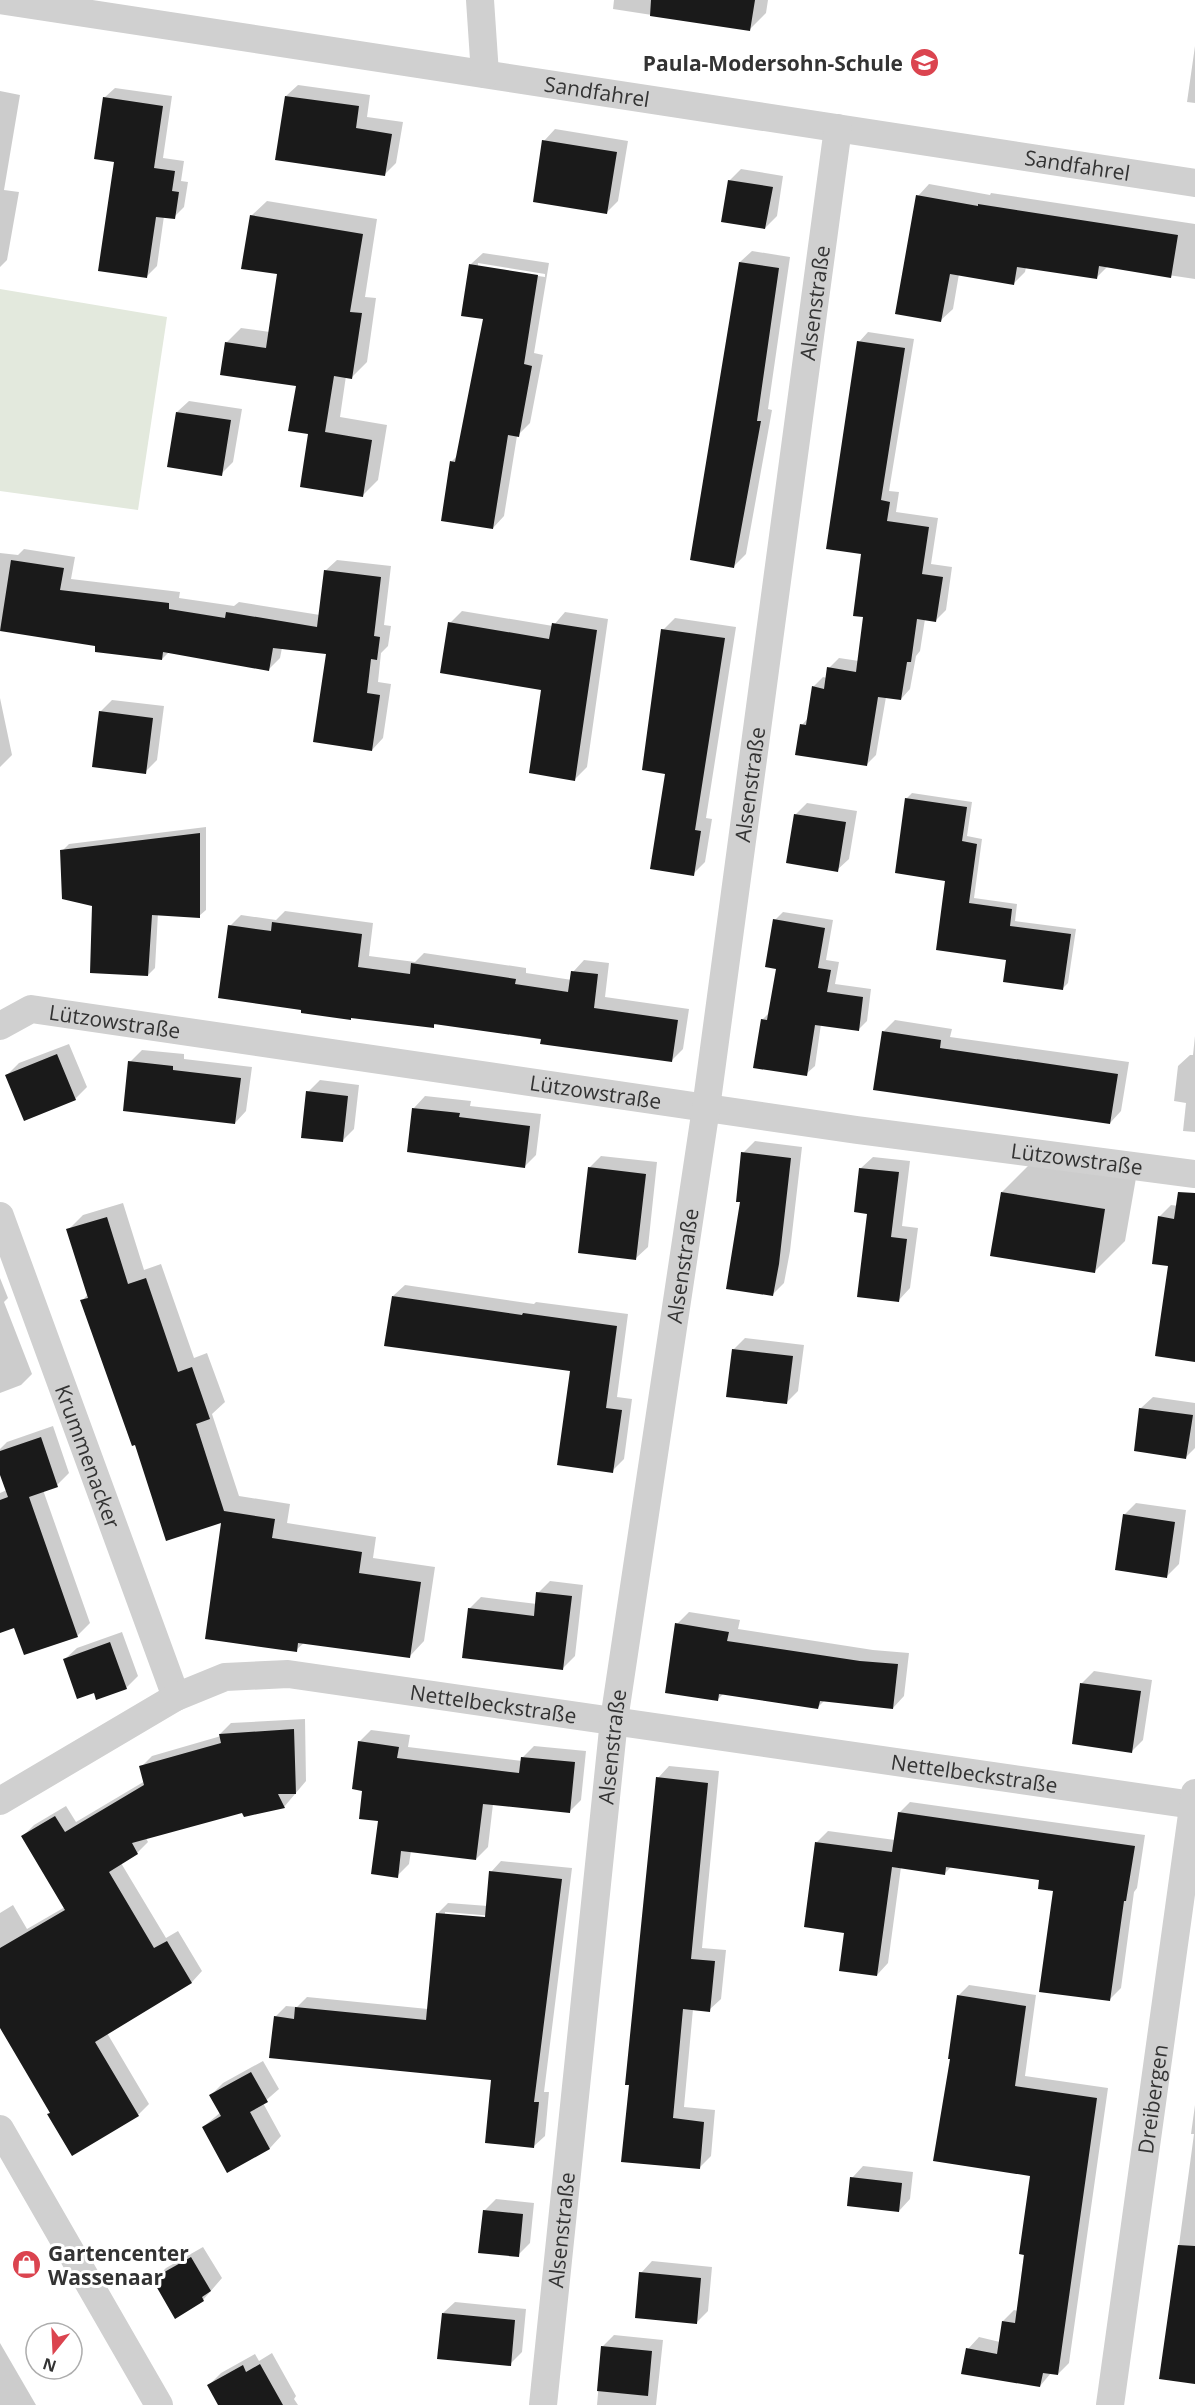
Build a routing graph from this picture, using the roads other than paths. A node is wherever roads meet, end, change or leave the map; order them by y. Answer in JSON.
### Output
{"nodes":[{"id":1,"x":0,"y":0,"type":"edge"},
{"id":2,"x":480,"y":0,"type":"edge"},
{"id":3,"x":485,"y":75,"type":"junction"},
{"id":4,"x":838,"y":128,"type":"junction"},
{"id":5,"x":1195,"y":183,"type":"edge"},
{"id":6,"x":0,"y":1026,"type":"edge"},
{"id":7,"x":706,"y":1108,"type":"junction"},
{"id":8,"x":1195,"y":1174,"type":"edge"},
{"id":9,"x":0,"y":1216,"type":"edge"},
{"id":10,"x":177,"y":1697,"type":"junction"},
{"id":11,"x":614,"y":1720,"type":"junction"},
{"id":12,"x":1194,"y":1799,"type":"edge"},
{"id":13,"x":0,"y":1801,"type":"edge"},
{"id":14,"x":1183,"y":1970,"type":"edge"},
{"id":15,"x":0,"y":2129,"type":"edge"},
{"id":16,"x":159,"y":2405,"type":"edge"},
{"id":17,"x":543,"y":2405,"type":"edge"},
{"id":18,"x":1110,"y":2405,"type":"edge"}],
"edges":[{"from":1,"to":3,"type":"street","name":"Sandfahrel"},
{"from":2,"to":3,"type":"street"},
{"from":3,"to":4,"type":"street","name":"Sandfahrel"},
{"from":4,"to":5,"type":"street","name":"Sandfahrel"},
{"from":4,"to":7,"type":"street","name":"Alsenstraße"},
{"from":6,"to":7,"type":"street","name":"Lützowstraße"},
{"from":7,"to":8,"type":"street","name":"Lützowstraße"},
{"from":7,"to":11,"type":"street","name":"Alsenstraße"},
{"from":9,"to":10,"type":"street","name":"Krummenacker"},
{"from":10,"to":11,"type":"street","name":"Nettelbeckstraße"},
{"from":10,"to":13,"type":"street","name":"Nettelbeckstraße"},
{"from":11,"to":12,"type":"street","name":"Nettelbeckstraße"},
{"from":11,"to":17,"type":"street","name":"Alsenstraße"},
{"from":12,"to":14,"type":"street","name":"Dreibergen"},
{"from":14,"to":18,"type":"street","name":"Dreibergen"},
{"from":15,"to":16,"type":"street"}]}
